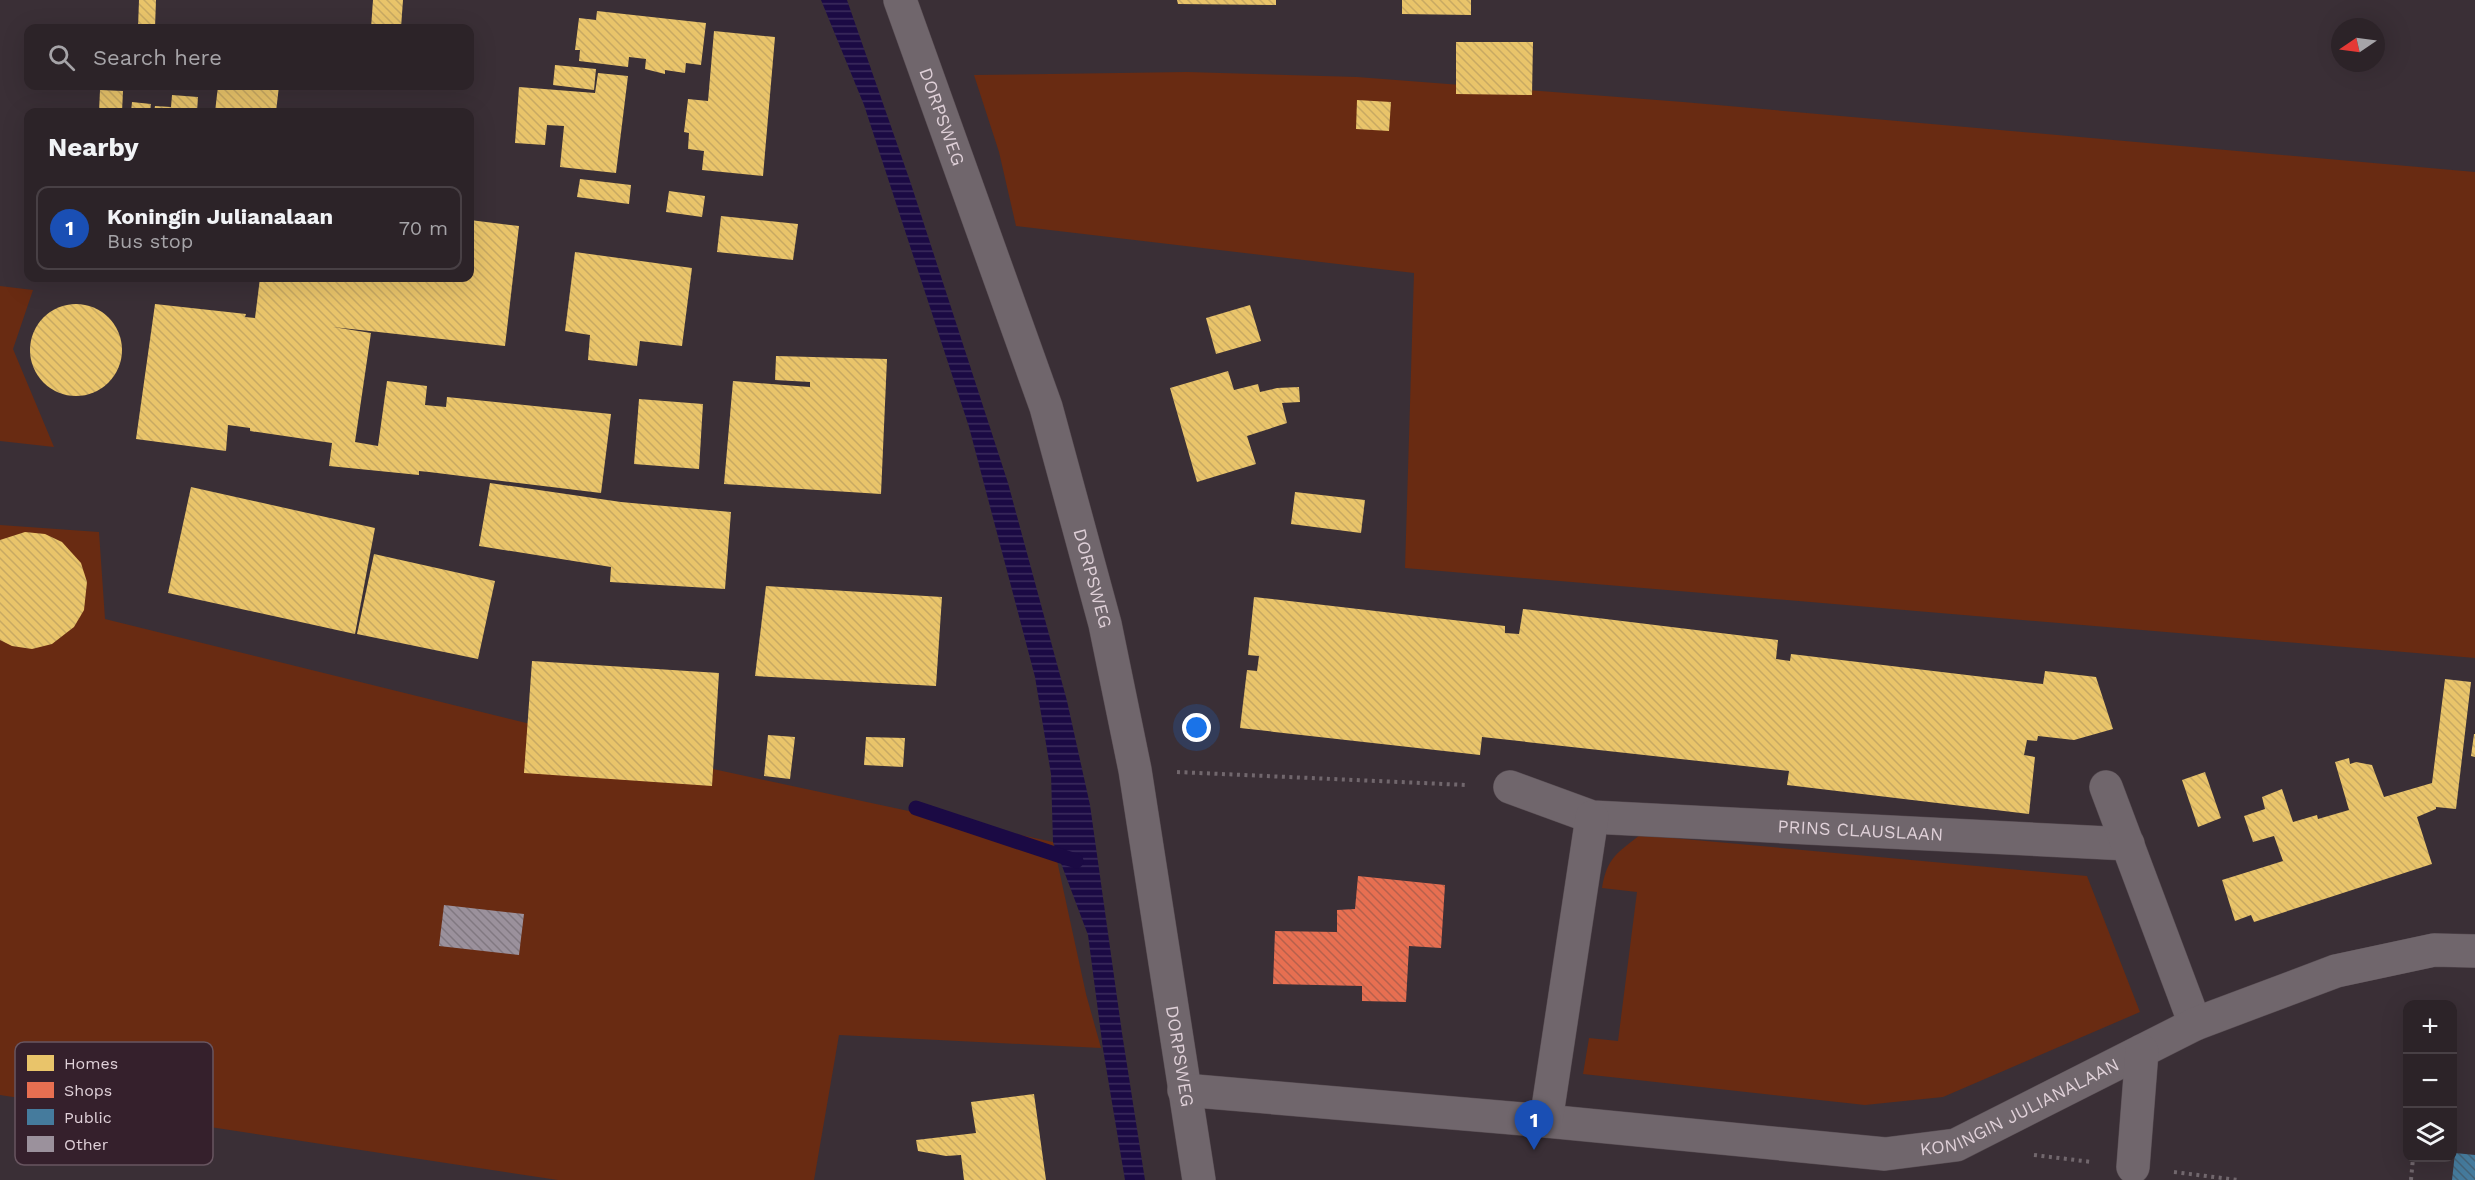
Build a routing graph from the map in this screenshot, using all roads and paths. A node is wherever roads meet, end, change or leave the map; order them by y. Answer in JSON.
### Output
{"nodes":[{"id":1,"x":900,"y":0,"type":"edge"},
{"id":2,"x":1134,"y":770,"type":"junction"},
{"id":3,"x":1510,"y":787,"type":"joint"},
{"id":4,"x":2106,"y":787,"type":"dead end"},
{"id":5,"x":1592,"y":817,"type":"junction"},
{"id":6,"x":2128,"y":844,"type":"junction"},
{"id":7,"x":2475,"y":951,"type":"edge"},
{"id":8,"x":2195,"y":1024,"type":"junction"},
{"id":9,"x":2142,"y":1051,"type":"junction"},
{"id":10,"x":1184,"y":1089,"type":"junction"},
{"id":11,"x":1546,"y":1121,"type":"junction"},
{"id":12,"x":2413,"y":1162,"type":"edge"},
{"id":13,"x":2133,"y":1167,"type":"dead end"},
{"id":14,"x":1199,"y":1180,"type":"edge"},
{"id":15,"x":2411,"y":1180,"type":"edge"}],
"edges":[{"from":1,"to":2,"type":"street","name":"DORPSWEG"},
{"from":2,"to":3,"type":"path"},
{"from":2,"to":10,"type":"street","name":"DORPSWEG"},
{"from":3,"to":5,"type":"street","name":"PRINS CLAUSLAAN"},
{"from":4,"to":6,"type":"street"},
{"from":5,"to":6,"type":"street","name":"PRINS CLAUSLAAN"},
{"from":5,"to":11,"type":"street"},
{"from":6,"to":8,"type":"street"},
{"from":7,"to":8,"type":"street","name":"KONINGIN JULIANALAAN"},
{"from":8,"to":9,"type":"street","name":"KONINGIN JULIANALAAN"},
{"from":9,"to":11,"type":"street","name":"KONINGIN JULIANALAAN"},
{"from":9,"to":13,"type":"street"},
{"from":10,"to":11,"type":"street","name":"KONINGIN JULIANALAAN"},
{"from":10,"to":14,"type":"street","name":"DORPSWEG"},
{"from":12,"to":15,"type":"path"}]}
